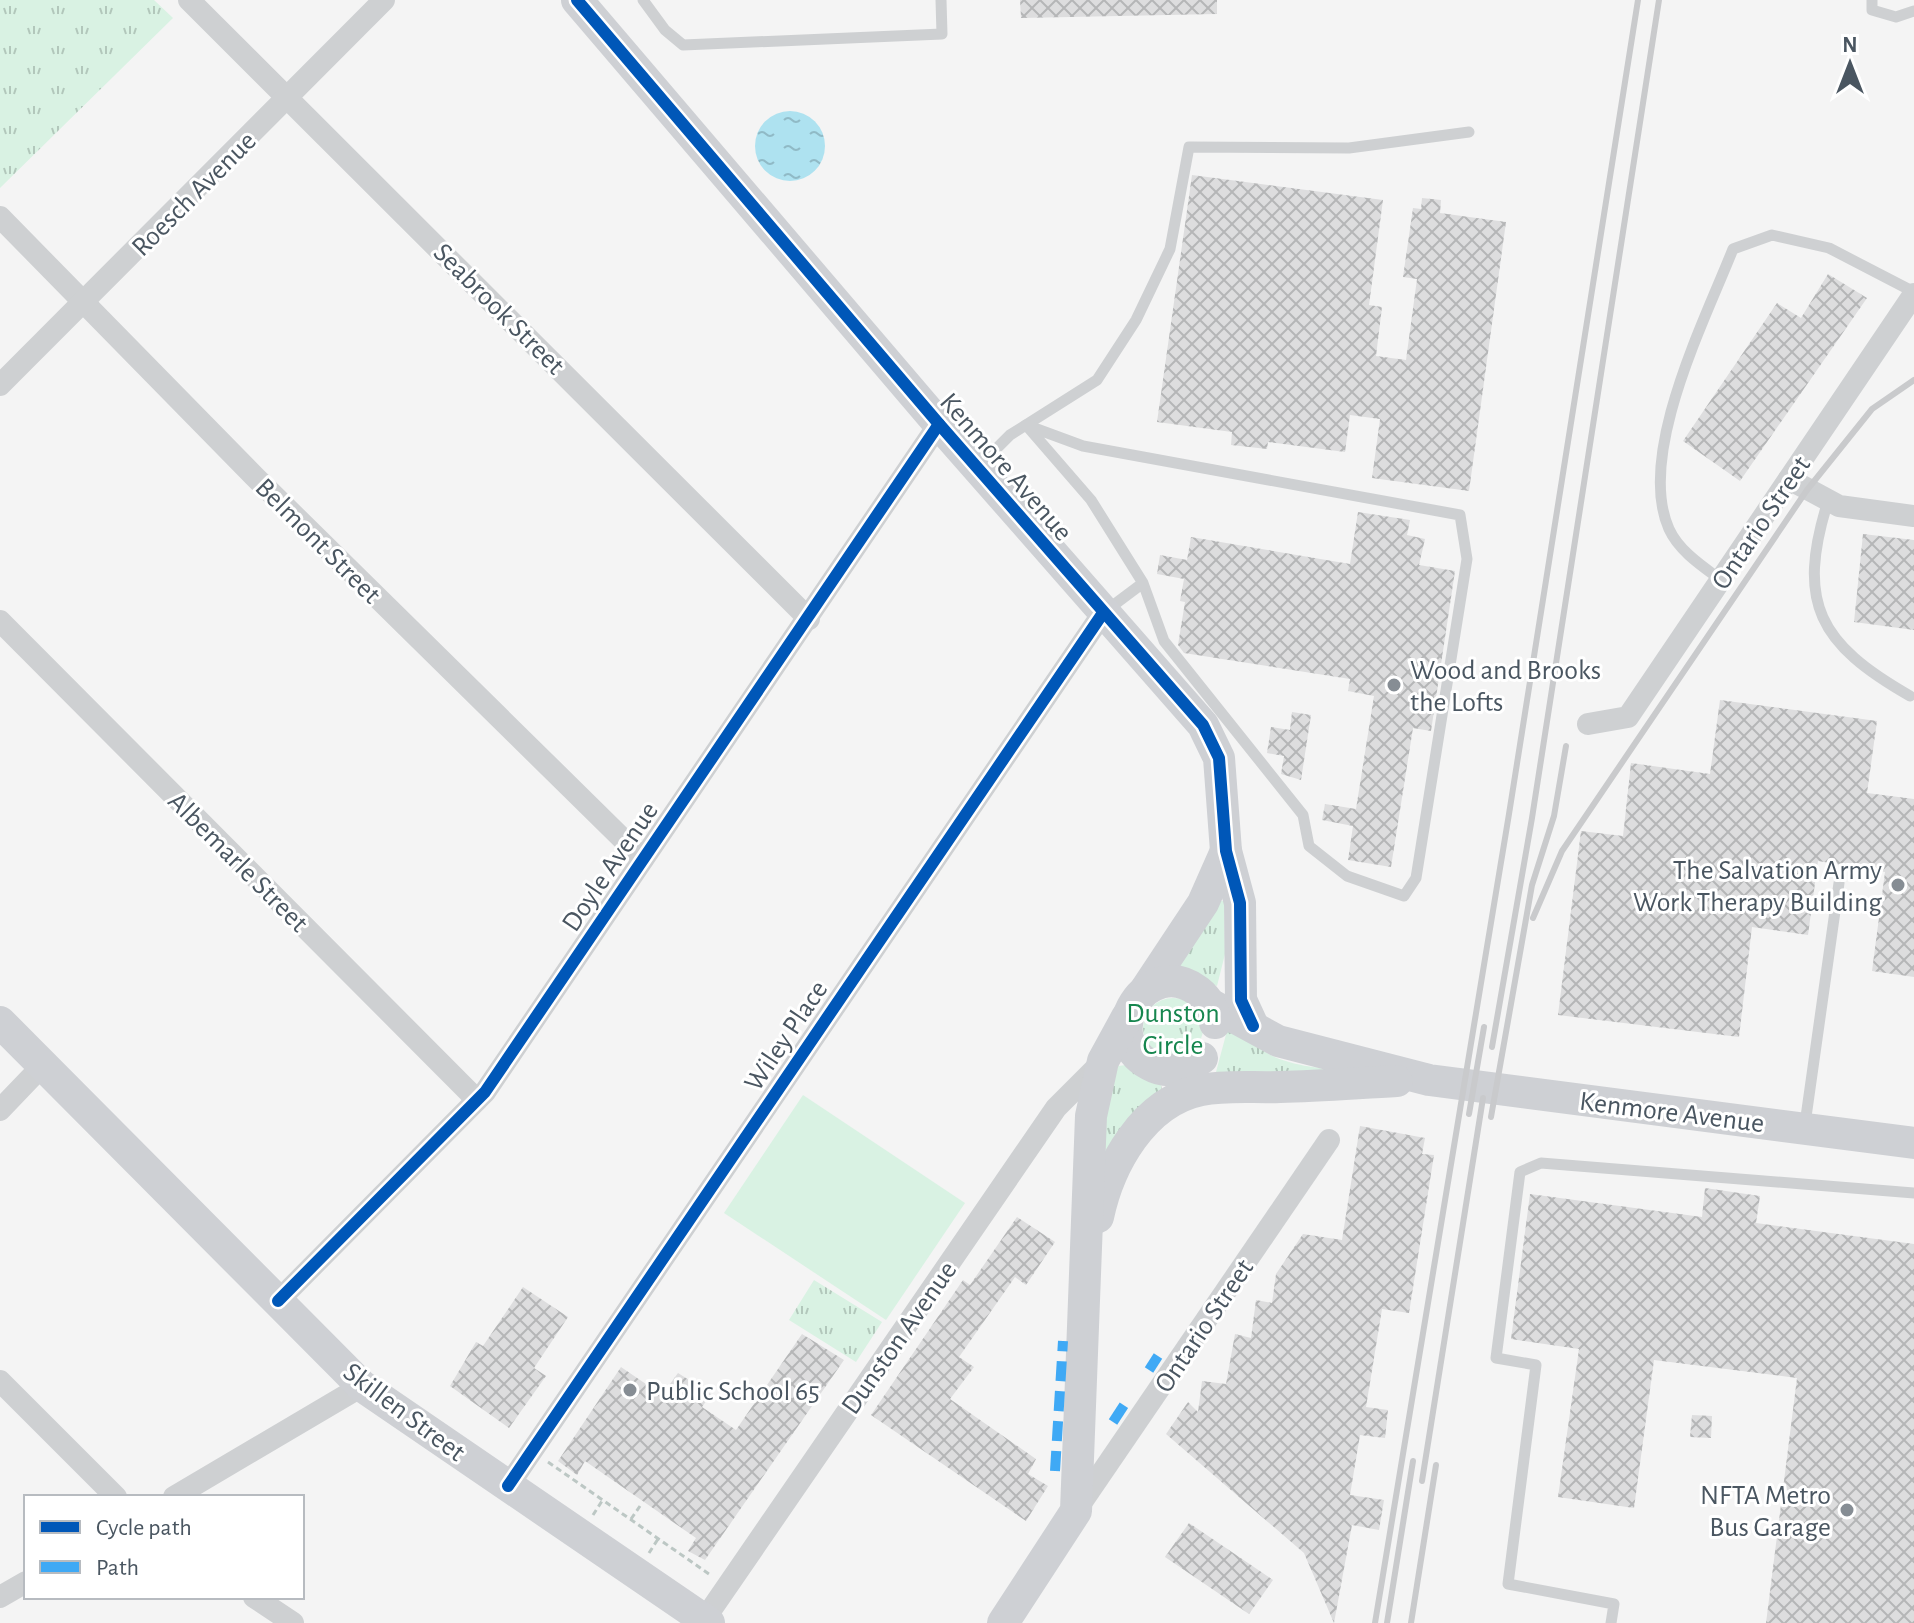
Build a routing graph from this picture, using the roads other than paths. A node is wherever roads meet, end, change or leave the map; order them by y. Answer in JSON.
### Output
{"nodes":[{"id":1,"x":189,"y":0,"type":"edge"},
{"id":2,"x":384,"y":0,"type":"edge"},
{"id":3,"x":577,"y":0,"type":"edge"},
{"id":4,"x":643,"y":0,"type":"edge"},
{"id":5,"x":941,"y":0,"type":"edge"},
{"id":6,"x":1872,"y":0,"type":"edge"},
{"id":7,"x":1914,"y":11,"type":"edge"},
{"id":8,"x":288,"y":98,"type":"junction"},
{"id":9,"x":1469,"y":132,"type":"dead end"},
{"id":10,"x":0,"y":217,"type":"edge"},
{"id":11,"x":1914,"y":293,"type":"edge"},
{"id":12,"x":84,"y":301,"type":"junction"},
{"id":13,"x":0,"y":385,"type":"edge"},
{"id":14,"x":939,"y":424,"type":"junction"},
{"id":15,"x":1026,"y":425,"type":"junction"},
{"id":16,"x":977,"y":467,"type":"junction"},
{"id":17,"x":1789,"y":479,"type":"junction"},
{"id":18,"x":1828,"y":501,"type":"junction"},
{"id":19,"x":1914,"y":516,"type":"edge"},
{"id":20,"x":1721,"y":580,"type":"junction"},
{"id":21,"x":1143,"y":583,"type":"junction"},
{"id":22,"x":1103,"y":613,"type":"junction"},
{"id":23,"x":809,"y":619,"type":"junction"},
{"id":24,"x":0,"y":621,"type":"edge"},
{"id":25,"x":1910,"y":696,"type":"dead end"},
{"id":26,"x":1588,"y":724,"type":"dead end"},
{"id":27,"x":1226,"y":851,"type":"junction"},
{"id":28,"x":643,"y":859,"type":"junction"},
{"id":29,"x":1839,"y":883,"type":"dead end"},
{"id":30,"x":1146,"y":989,"type":"junction"},
{"id":31,"x":1127,"y":1017,"type":"junction"},
{"id":32,"x":0,"y":1022,"type":"edge"},
{"id":33,"x":1211,"y":1036,"type":"junction"},
{"id":34,"x":1103,"y":1061,"type":"junction"},
{"id":35,"x":43,"y":1065,"type":"junction"},
{"id":36,"x":1429,"y":1080,"type":"junction"},
{"id":37,"x":477,"y":1100,"type":"junction"},
{"id":38,"x":0,"y":1110,"type":"edge"},
{"id":39,"x":1805,"y":1129,"type":"junction"},
{"id":40,"x":1329,"y":1140,"type":"dead end"},
{"id":41,"x":1914,"y":1143,"type":"edge"},
{"id":42,"x":1914,"y":1193,"type":"edge"},
{"id":43,"x":1085,"y":1287,"type":"junction"},
{"id":44,"x":278,"y":1301,"type":"junction"},
{"id":45,"x":0,"y":1381,"type":"edge"},
{"id":46,"x":362,"y":1386,"type":"junction"},
{"id":47,"x":508,"y":1486,"type":"junction"},
{"id":48,"x":114,"y":1495,"type":"edge"},
{"id":49,"x":177,"y":1495,"type":"edge"},
{"id":50,"x":1076,"y":1511,"type":"junction"},
{"id":51,"x":24,"y":1583,"type":"edge"},
{"id":52,"x":0,"y":1597,"type":"edge"},
{"id":53,"x":257,"y":1599,"type":"edge"},
{"id":54,"x":707,"y":1622,"type":"edge"},
{"id":55,"x":293,"y":1623,"type":"edge"},
{"id":56,"x":1003,"y":1623,"type":"edge"},
{"id":57,"x":1611,"y":1623,"type":"edge"}],
"edges":[{"from":1,"to":8,"type":"street","name":"Seabrook Street"},
{"from":2,"to":8,"type":"street","name":"Roesch Avenue"},
{"from":3,"to":14,"type":"street","name":"Kenmore Avenue"},
{"from":4,"to":5,"type":"lane"},
{"from":6,"to":7,"type":"lane"},
{"from":8,"to":12,"type":"street","name":"Roesch Avenue"},
{"from":8,"to":23,"type":"street","name":"Seabrook Street"},
{"from":9,"to":15,"type":"lane"},
{"from":10,"to":12,"type":"street","name":"Belmont Street"},
{"from":11,"to":17,"type":"street","name":"Ontario Street"},
{"from":11,"to":20,"type":"lane"},
{"from":12,"to":13,"type":"street","name":"Roesch Avenue"},
{"from":12,"to":28,"type":"street","name":"Belmont Street"},
{"from":14,"to":16,"type":"street","name":"Kenmore Avenue"},
{"from":14,"to":23,"type":"street","name":"Doyle Avenue"},
{"from":15,"to":16,"type":"lane"},
{"from":15,"to":21,"type":"lane"},
{"from":15,"to":21,"type":"lane"},
{"from":16,"to":22,"type":"street","name":"Kenmore Avenue"},
{"from":17,"to":18,"type":"street"},
{"from":17,"to":20,"type":"street","name":"Ontario Street"},
{"from":18,"to":19,"type":"street"},
{"from":18,"to":25,"type":"lane"},
{"from":20,"to":26,"type":"street","name":"Ontario Street"},
{"from":21,"to":22,"type":"lane"},
{"from":22,"to":27,"type":"street","name":"Kenmore Avenue"},
{"from":22,"to":47,"type":"street","name":"Wiley Place"},
{"from":23,"to":28,"type":"street","name":"Doyle Avenue"},
{"from":24,"to":37,"type":"street","name":"Albemarle Street"},
{"from":27,"to":30,"type":"street","name":"Kenmore Avenue"},
{"from":27,"to":33,"type":"street","name":"Kenmore Avenue"},
{"from":28,"to":37,"type":"street","name":"Doyle Avenue"},
{"from":29,"to":39,"type":"lane"},
{"from":30,"to":31,"type":"street","name":"Kenmore Avenue"},
{"from":30,"to":33,"type":"street"},
{"from":31,"to":33,"type":"street"},
{"from":31,"to":34,"type":"street"},
{"from":32,"to":35,"type":"street","name":"Skillen Street"},
{"from":33,"to":36,"type":"street","name":"Kenmore Avenue"},
{"from":33,"to":36,"type":"street","name":"Kenmore Avenue"},
{"from":33,"to":43,"type":"street"},
{"from":34,"to":43,"type":"street"},
{"from":34,"to":54,"type":"street","name":"Dunston Avenue"},
{"from":35,"to":38,"type":"street"},
{"from":35,"to":44,"type":"street","name":"Skillen Street"},
{"from":36,"to":39,"type":"street","name":"Kenmore Avenue"},
{"from":37,"to":44,"type":"street","name":"Doyle Avenue"},
{"from":39,"to":41,"type":"street","name":"Kenmore Avenue"},
{"from":40,"to":50,"type":"street","name":"Ontario Street"},
{"from":42,"to":57,"type":"lane"},
{"from":43,"to":50,"type":"street"},
{"from":44,"to":46,"type":"street","name":"Skillen Street"},
{"from":45,"to":48,"type":"street"},
{"from":46,"to":47,"type":"street","name":"Skillen Street"},
{"from":46,"to":49,"type":"street"},
{"from":47,"to":54,"type":"street","name":"Skillen Street"},
{"from":50,"to":56,"type":"street","name":"Ontario Street"},
{"from":51,"to":52,"type":"street"},
{"from":53,"to":55,"type":"street"}]}
